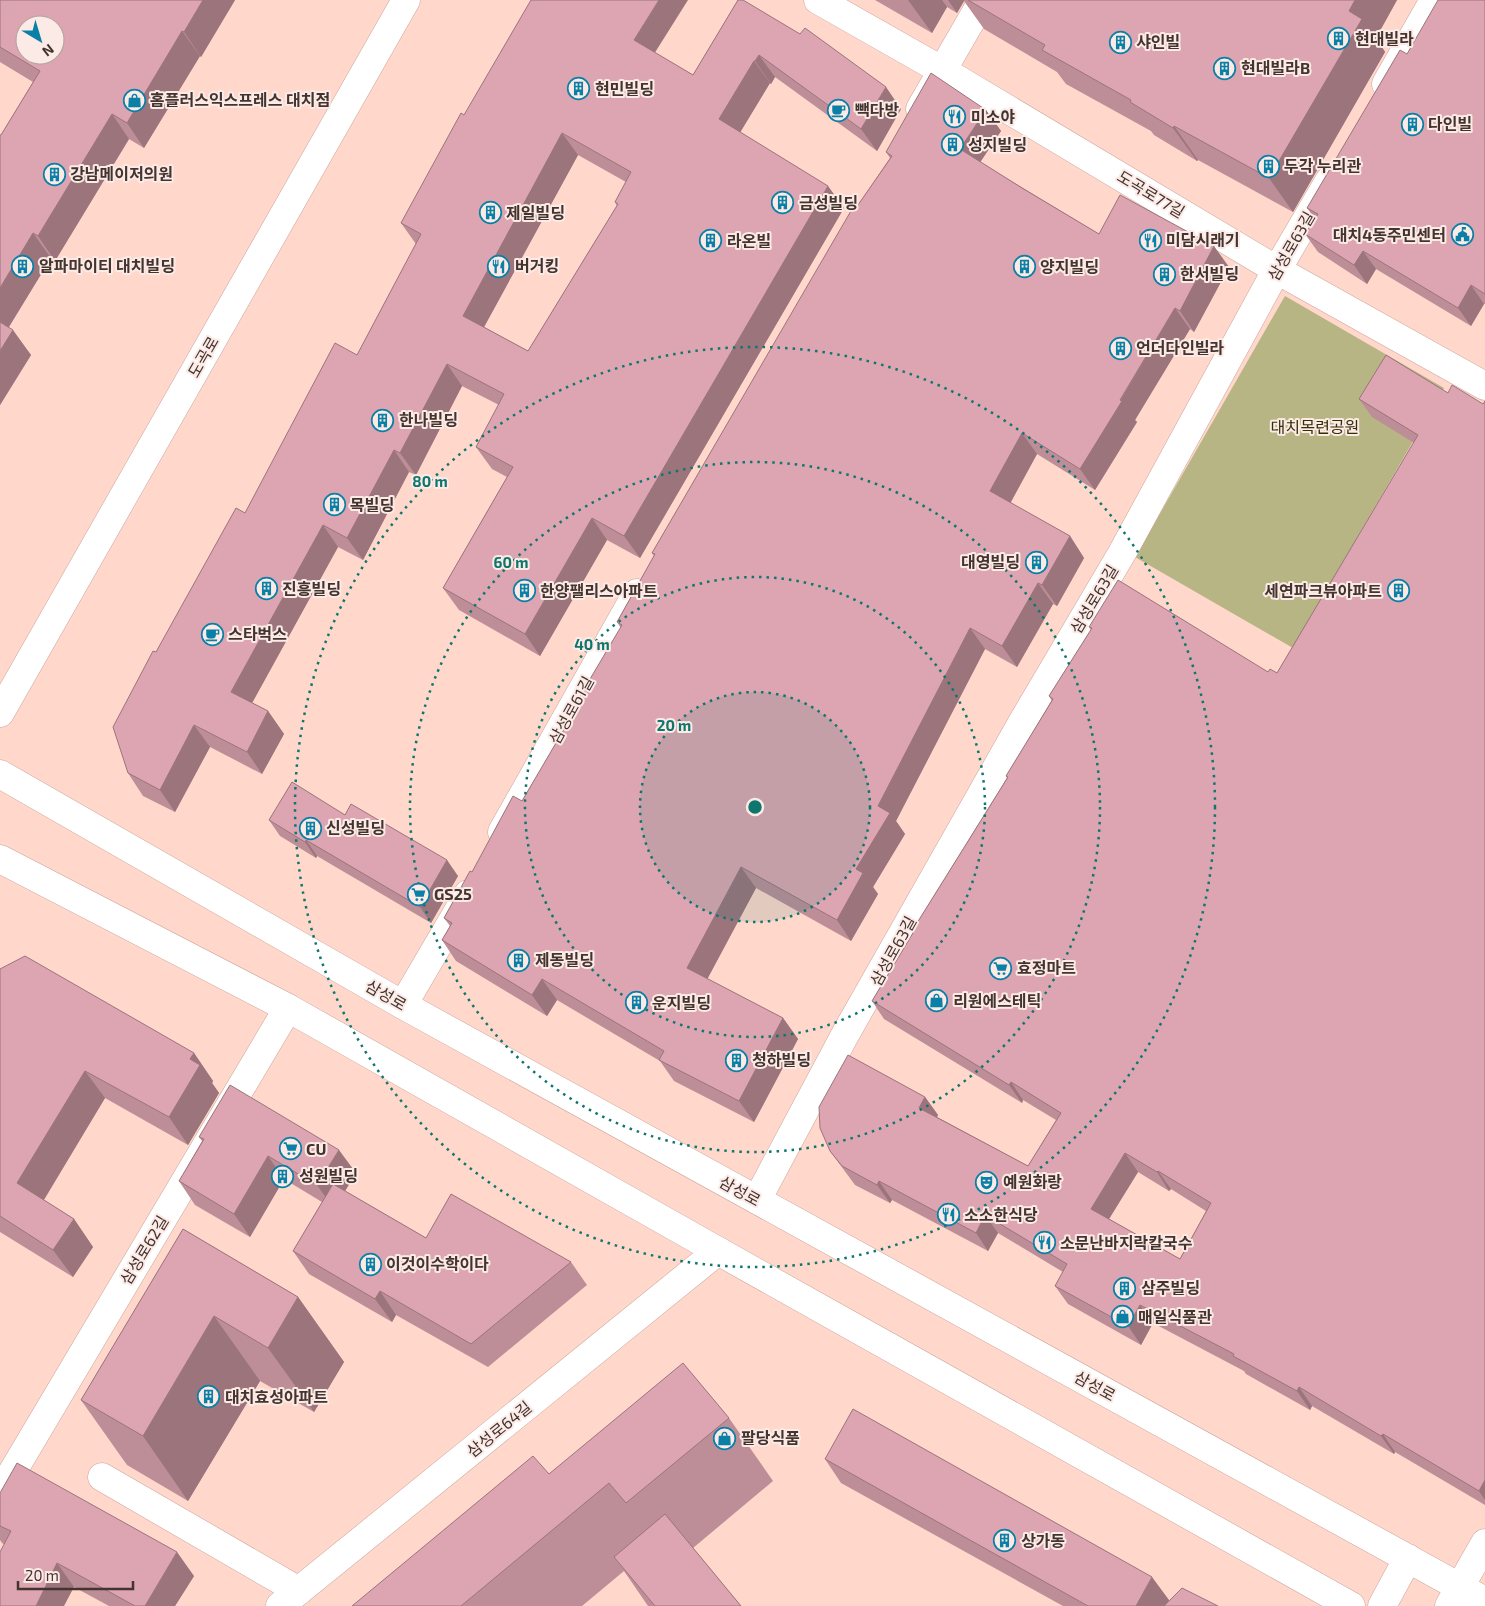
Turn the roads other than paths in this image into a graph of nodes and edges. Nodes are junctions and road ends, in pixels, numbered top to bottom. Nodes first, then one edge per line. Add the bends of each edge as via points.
1 (406, 0) edge
2 (818, 0) edge
3 (983, 0) edge
4 (1434, 0) edge
5 (942, 70) junction
6 (1374, 103) edge
7 (909, 127) edge
8 (1340, 163) edge
9 (1277, 270) junction
10 (1485, 386) edge
11 (651, 570) edge
12 (0, 713) edge
13 (0, 774) edge
14 (0, 859) edge
15 (403, 1005) junction
16 (288, 1008) junction
17 (757, 1200) junction
18 (718, 1251) junction
19 (102, 1477) edge
20 (0, 1494) edge
21 (1485, 1543) edge
22 (1408, 1558) junction
23 (1454, 1597) edge
24 (290, 1599) edge
25 (1485, 1601) edge
26 (1352, 1606) edge
27 (1382, 1606) edge

1 - 12 street, 도곡로
2 - 5 street, 도곡로77길
3 - 5 street
4 - 6 street
5 - 7 street
5 - 9 street, 도곡로77길
8 - 9 street, 삼성로63길
9 - 10 street, 도곡로77길
9 - 17 street, 삼성로63길 via 1122,553 846,1033
11 - 15 street, 삼성로61길
13 - 15 street, 삼성로
14 - 16 street
15 - 17 street, 삼성로
16 - 18 street
16 - 20 street, 삼성로62길
17 - 22 street, 삼성로
18 - 24 street, 삼성로64길
18 - 26 street
19 - 24 street
21 - 23 street
22 - 23 street, 삼성로
22 - 27 street
23 - 25 street, 삼성로

